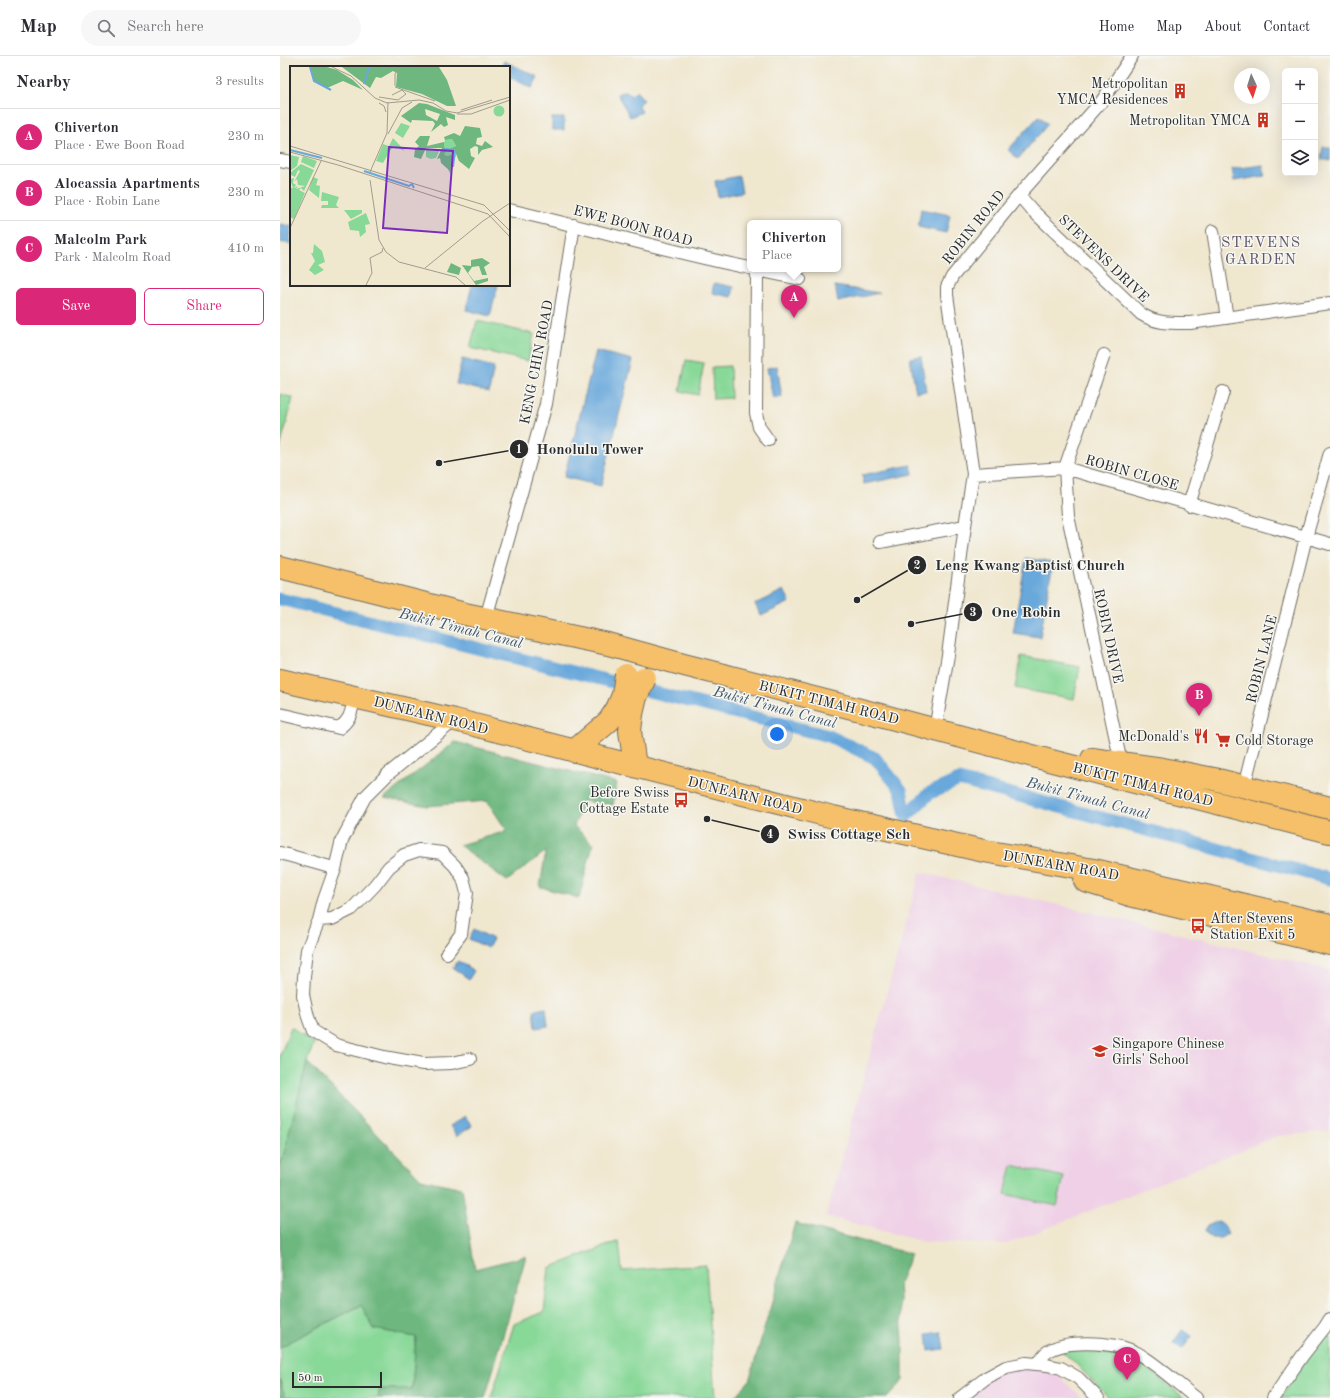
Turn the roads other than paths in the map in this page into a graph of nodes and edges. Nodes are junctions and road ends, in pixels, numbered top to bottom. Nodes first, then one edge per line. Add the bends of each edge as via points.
1 (1132, 56) edge
2 (280, 160) edge
3 (290, 162) edge
4 (1019, 195) junction
5 (510, 210) edge
6 (574, 225) junction
7 (1213, 231) dead end
8 (747, 268) edge
9 (754, 272) edge
10 (768, 272) edge
11 (800, 279) dead end
12 (1330, 303) edge
13 (1227, 318) junction
14 (1104, 355) dead end
15 (1223, 392) dead end
16 (768, 440) dead end
17 (1330, 453) edge
18 (1065, 468) junction
19 (973, 474) junction
20 (1189, 505) junction
21 (965, 526) junction
22 (1306, 538) junction
23 (880, 542) dead end
24 (1330, 544) edge
25 (280, 567) edge
26 (486, 618) junction
27 (608, 644) junction
28 (684, 665) junction
29 (636, 677) junction
30 (280, 680) edge
31 (355, 696) junction
32 (625, 712) junction
33 (280, 714) edge
34 (455, 720) junction
35 (935, 730) junction
36 (574, 751) junction
37 (1044, 759) junction
38 (1121, 763) junction
39 (635, 766) junction
40 (1244, 787) junction
41 (1330, 808) edge
42 (1330, 832) edge
43 (984, 851) junction
44 (280, 853) edge
45 (330, 867) dead end
46 (319, 920) junction
47 (1330, 925) edge
48 (1330, 944) edge
49 (447, 952) dead end
50 (470, 1059) dead end
51 (1330, 1318) edge
52 (1038, 1364) junction
53 (960, 1398) edge
54 (1098, 1398) edge
55 (1196, 1398) edge
56 (1273, 1398) edge

1 - 4 street, ROBIN ROAD via 1102,101
2 - 3 street
4 - 13 street, STEVENS DRIVE via 1141,314 1153,321 1170,323
4 - 19 street, ROBIN ROAD via 952,277 948,287 947,295
5 - 6 street, EWE BOON ROAD
6 - 8 street, EWE BOON ROAD via 697,258
6 - 26 street, KENG CHIN ROAD via 546,404
7 - 13 street
9 - 16 street via 756,413 759,427
10 - 11 street, EWE BOON ROAD
12 - 13 street, STEVENS DRIVE
14 - 18 street, ROBIN CLOSE
15 - 20 street, ROBIN CLOSE
17 - 22 street
18 - 19 street, ROBIN CLOSE
18 - 20 street, ROBIN CLOSE
18 - 38 street, ROBIN DRIVE via 1068,516
19 - 21 street, ROBIN ROAD
20 - 22 street, ROBIN CLOSE
21 - 23 street
21 - 35 street, ROBIN ROAD
22 - 24 street, ROBIN CLOSE
22 - 40 street, ROBIN LANE
25 - 26 highway, BUKIT TIMAH ROAD
26 - 27 highway, BUKIT TIMAH ROAD
27 - 28 highway, BUKIT TIMAH ROAD
27 - 29 highway via 619,656 624,667
28 - 29 highway
28 - 35 highway, BUKIT TIMAH ROAD
29 - 32 highway, bridge via 636,696
30 - 31 highway, DUNEARN ROAD
31 - 33 street via 350,716 339,728
31 - 34 highway, DUNEARN ROAD
32 - 36 highway via 609,721
32 - 39 highway
34 - 36 highway, DUNEARN ROAD
34 - 46 street via 388,774 365,797 342,840
35 - 37 highway, BUKIT TIMAH ROAD
36 - 39 highway, DUNEARN ROAD
37 - 38 highway via 1066,755
37 - 42 highway, BUKIT TIMAH ROAD
38 - 40 highway
39 - 43 highway, DUNEARN ROAD via 833,817
40 - 41 highway
43 - 47 highway, DUNEARN ROAD via 1094,870
43 - 48 highway via 1130,895
44 - 45 street
46 - 49 street via 332,919 352,909 389,867 404,855 419,850 442,854 463,878 467,893 461,934
46 - 50 street via 307,950 304,977 304,995 313,1031 336,1045 405,1061 440,1064
51 - 56 street
52 - 53 street via 1026,1363 1006,1367 986,1378
52 - 54 street via 1061,1368 1078,1378
52 - 55 street via 1046,1353 1058,1346 1085,1343 1116,1346 1141,1355

